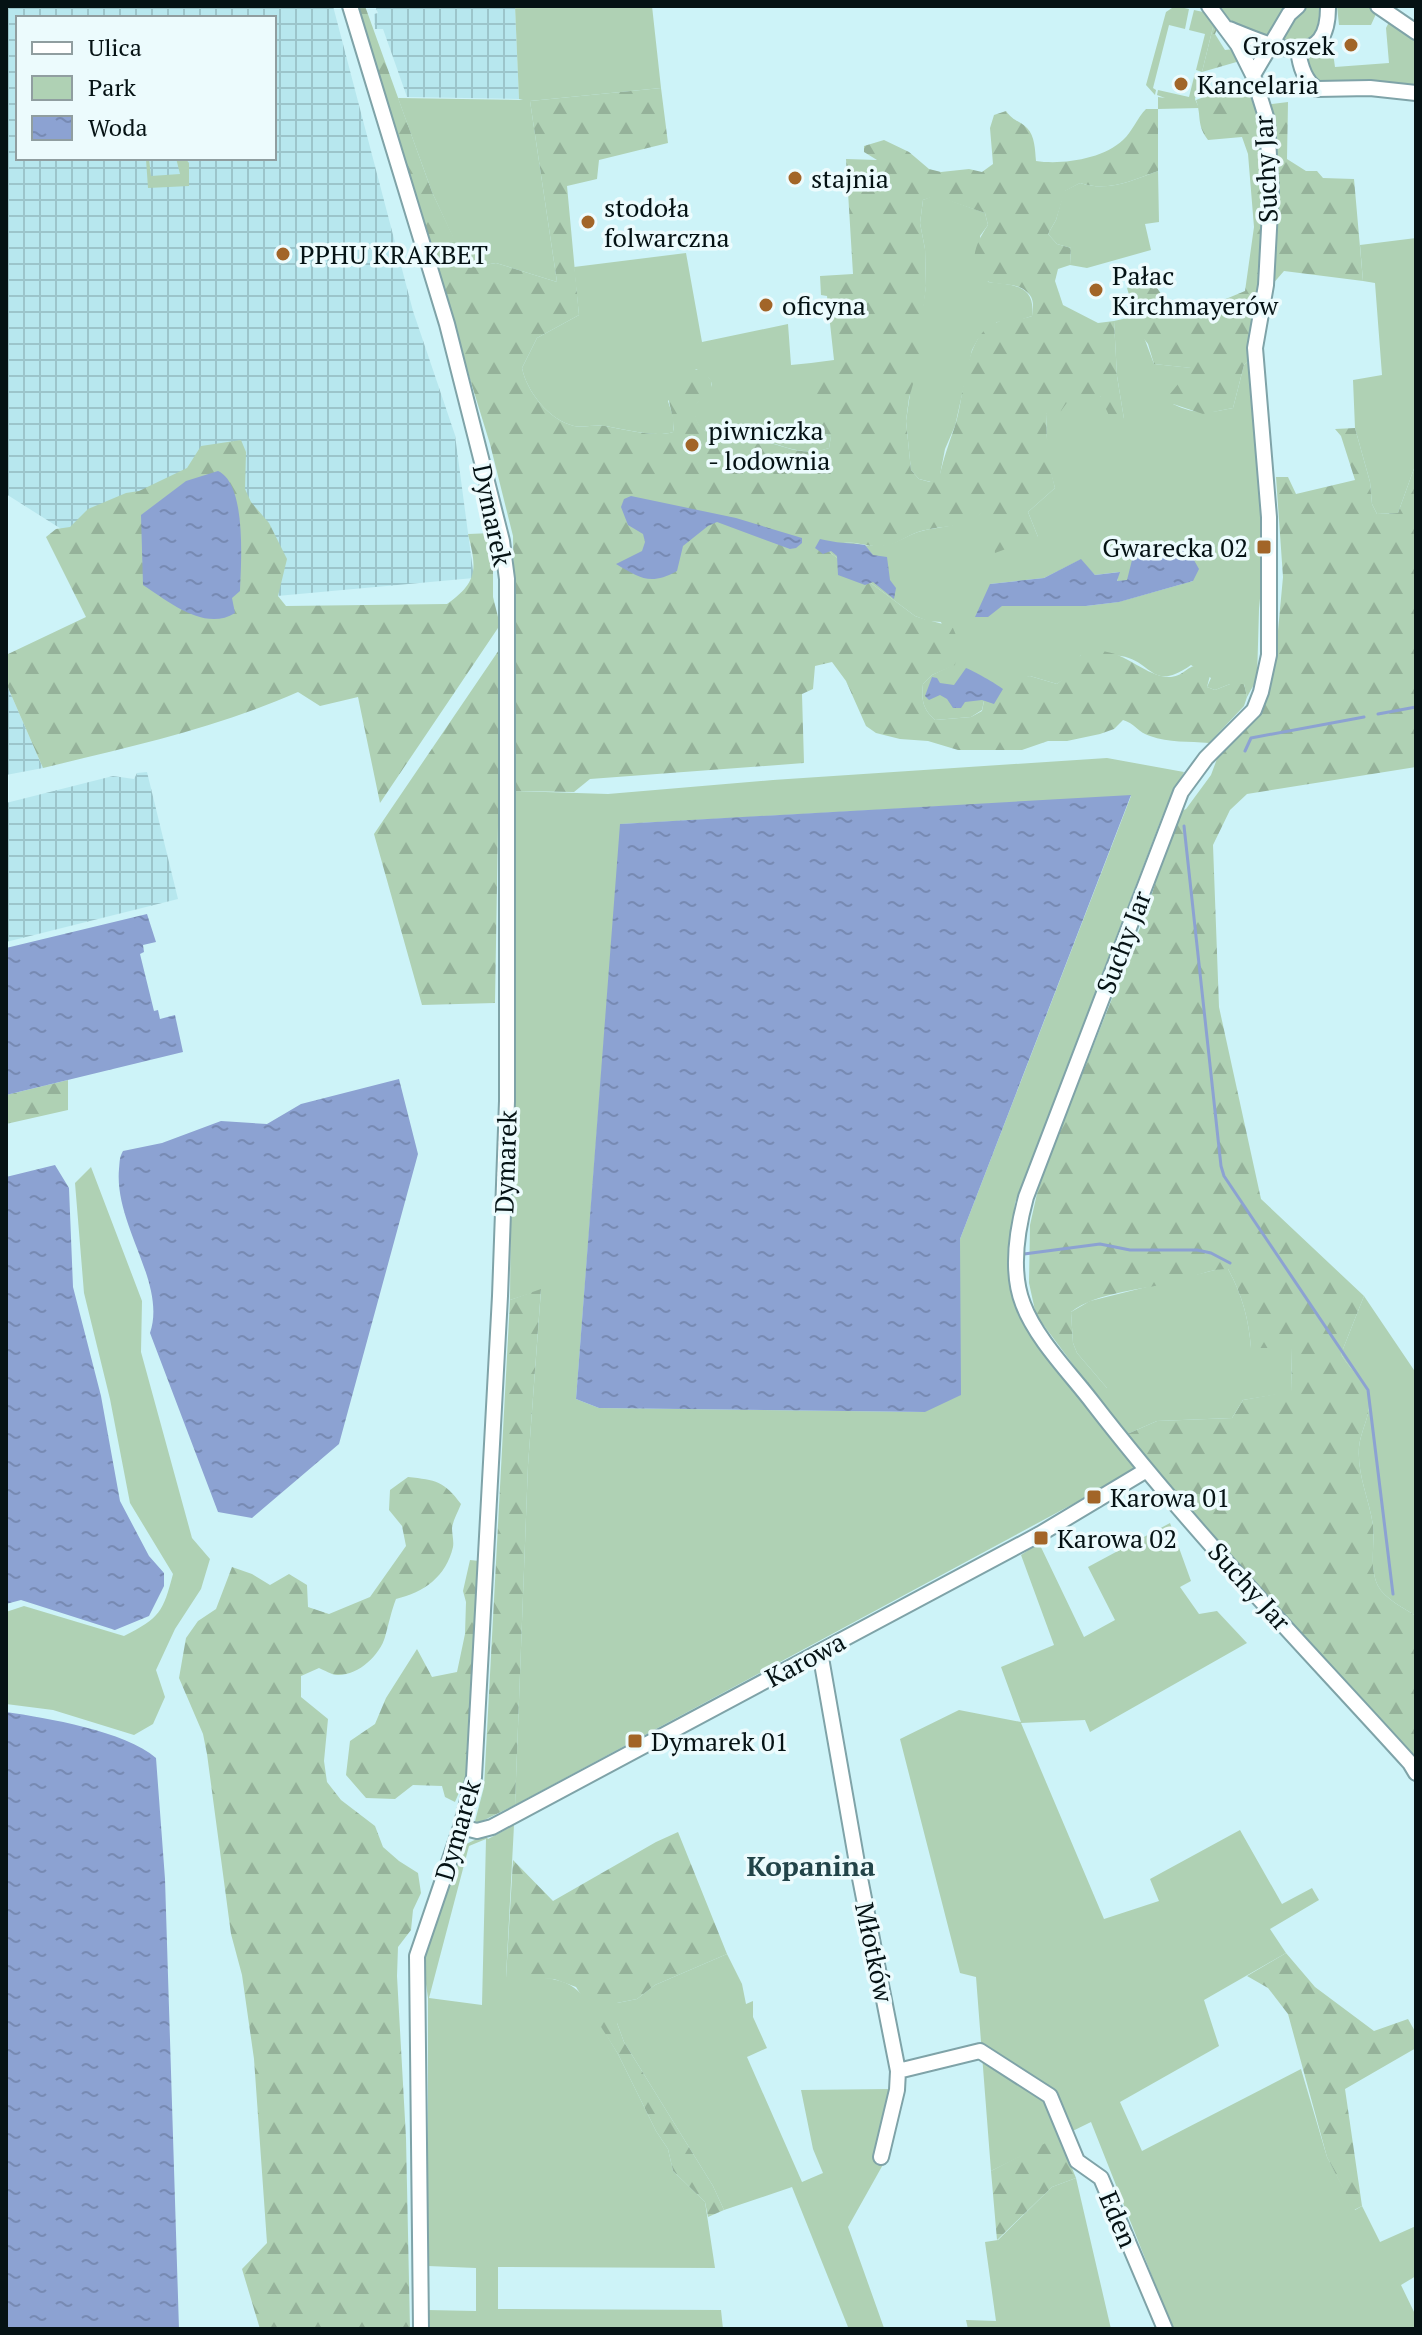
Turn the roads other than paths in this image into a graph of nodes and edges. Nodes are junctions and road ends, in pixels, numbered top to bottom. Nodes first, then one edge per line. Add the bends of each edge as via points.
1 (350, 6) edge
2 (1209, 6) edge
3 (1298, 6) edge
4 (1328, 6) edge
5 (1378, 6) edge
6 (1229, 29) junction
7 (1416, 32) edge
8 (1270, 45) junction
9 (1298, 50) junction
10 (1253, 75) junction
11 (1416, 93) edge
12 (1145, 1471) junction
13 (820, 1652) junction
14 (1416, 1773) edge
15 (461, 1827) junction
16 (898, 2071) junction
17 (881, 2157) dead end
18 (421, 2329) edge
19 (1165, 2329) edge

1 - 15 street, Dymarek via 447,324 507,579 502,1247 474,1777
2 - 6 street, Suchy Jar
3 - 8 street
4 - 9 street via 1322,38
5 - 7 street
6 - 8 street
6 - 10 street, Suchy Jar
8 - 9 street
8 - 10 street
9 - 11 street via 1302,70 1317,89
10 - 12 street, Suchy Jar via 1267,120 1271,192 1266,285 1255,348 1271,582 1265,675 1254,710 1181,792 1026,1197 1017,1240 1019,1292 1030,1318
12 - 13 street, Karowa via 1053,1527
12 - 14 street, Suchy Jar
13 - 15 street, Karowa via 489,1828
13 - 16 street, Młotków
15 - 18 street, Dymarek via 417,1956
16 - 17 street, Młotków
16 - 19 street, Eden via 980,2051 1050,2096 1077,2161 1101,2178

